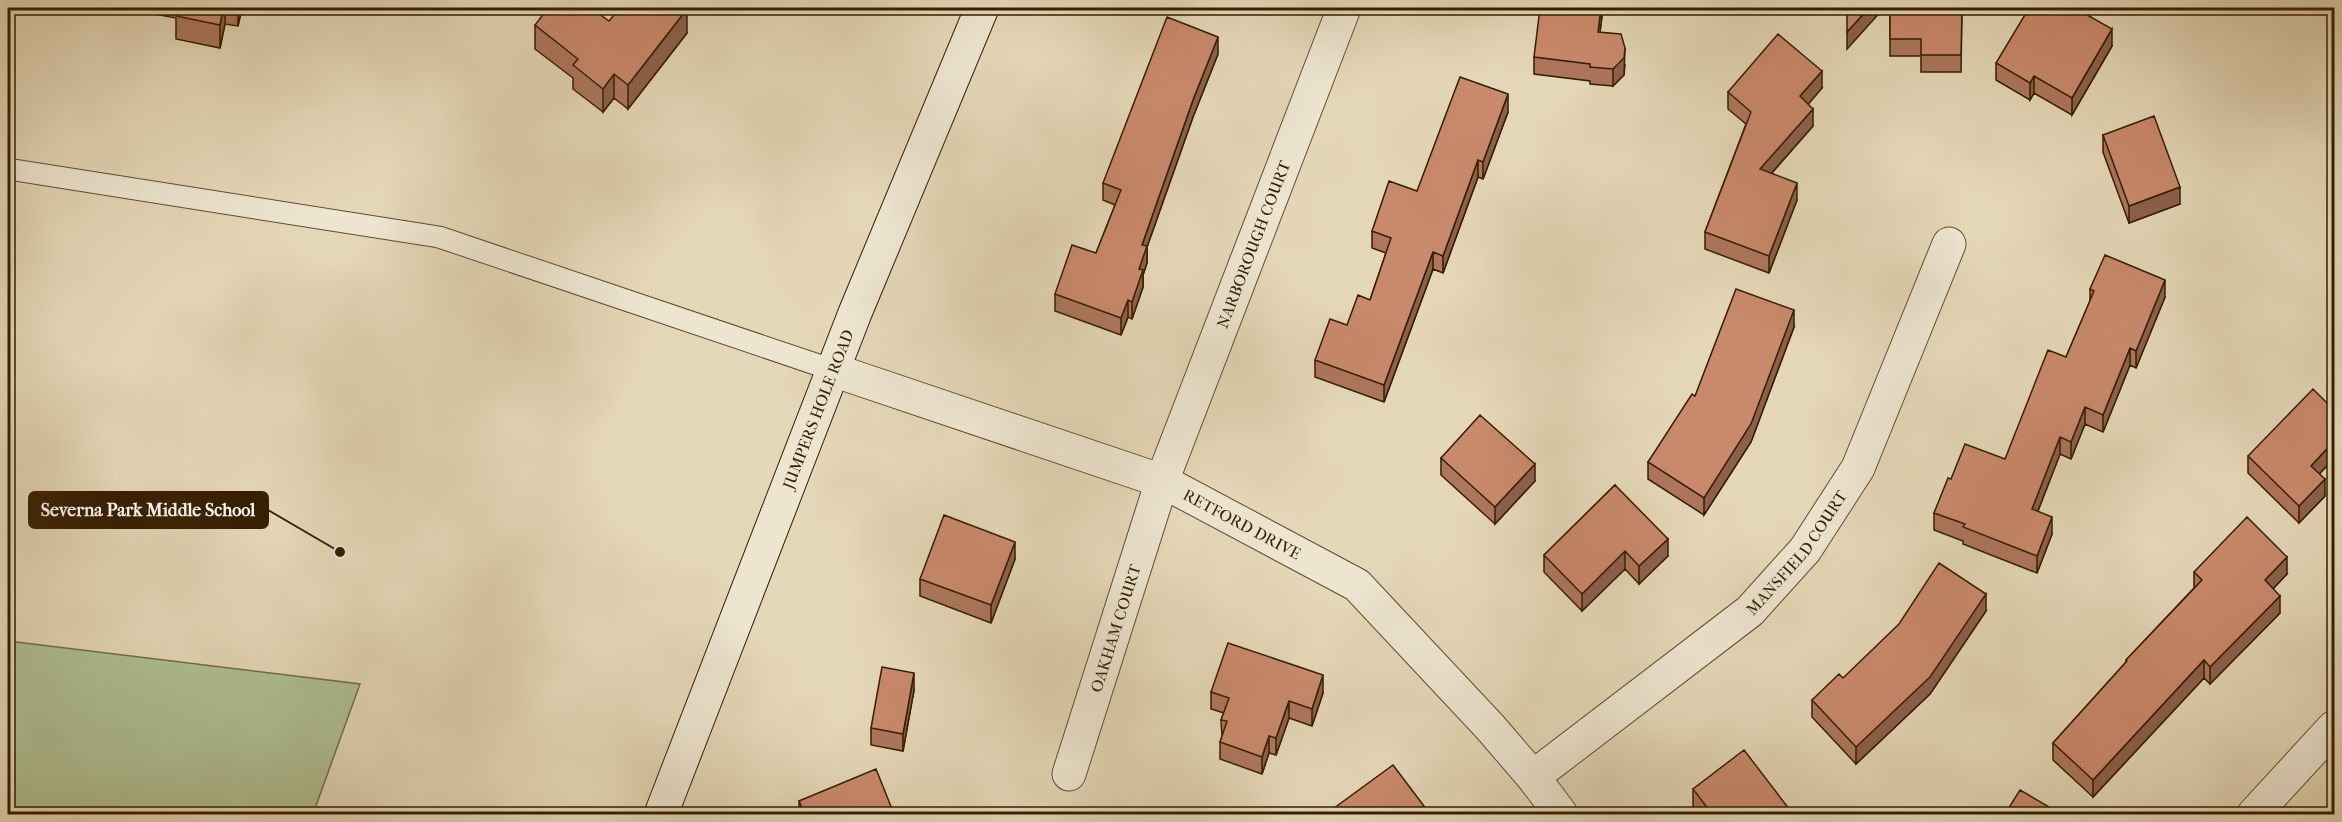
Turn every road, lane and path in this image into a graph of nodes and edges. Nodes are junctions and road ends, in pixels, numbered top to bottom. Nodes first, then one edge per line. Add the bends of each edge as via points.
1 (982, 8) edge
2 (1344, 8) edge
3 (8, 169) edge
4 (1949, 244) dead end
5 (833, 370) junction
6 (1162, 481) junction
7 (2334, 727) edge
8 (1069, 774) dead end
9 (1533, 777) junction
10 (661, 814) edge
11 (1561, 814) edge
12 (2254, 814) edge

1 - 5 street, JUMPERS HOLE ROAD
2 - 6 street, NARBOROUGH COURT
3 - 5 lane via 439,237
4 - 9 street, MANSFIELD COURT via 1858,468 1805,550 1750,611
5 - 6 street, RETFORD DRIVE
5 - 10 street, JUMPERS HOLE ROAD
6 - 8 street, OAKHAM COURT
6 - 9 street, RETFORD DRIVE via 1357,585
7 - 12 street
9 - 11 street, RETFORD DRIVE

